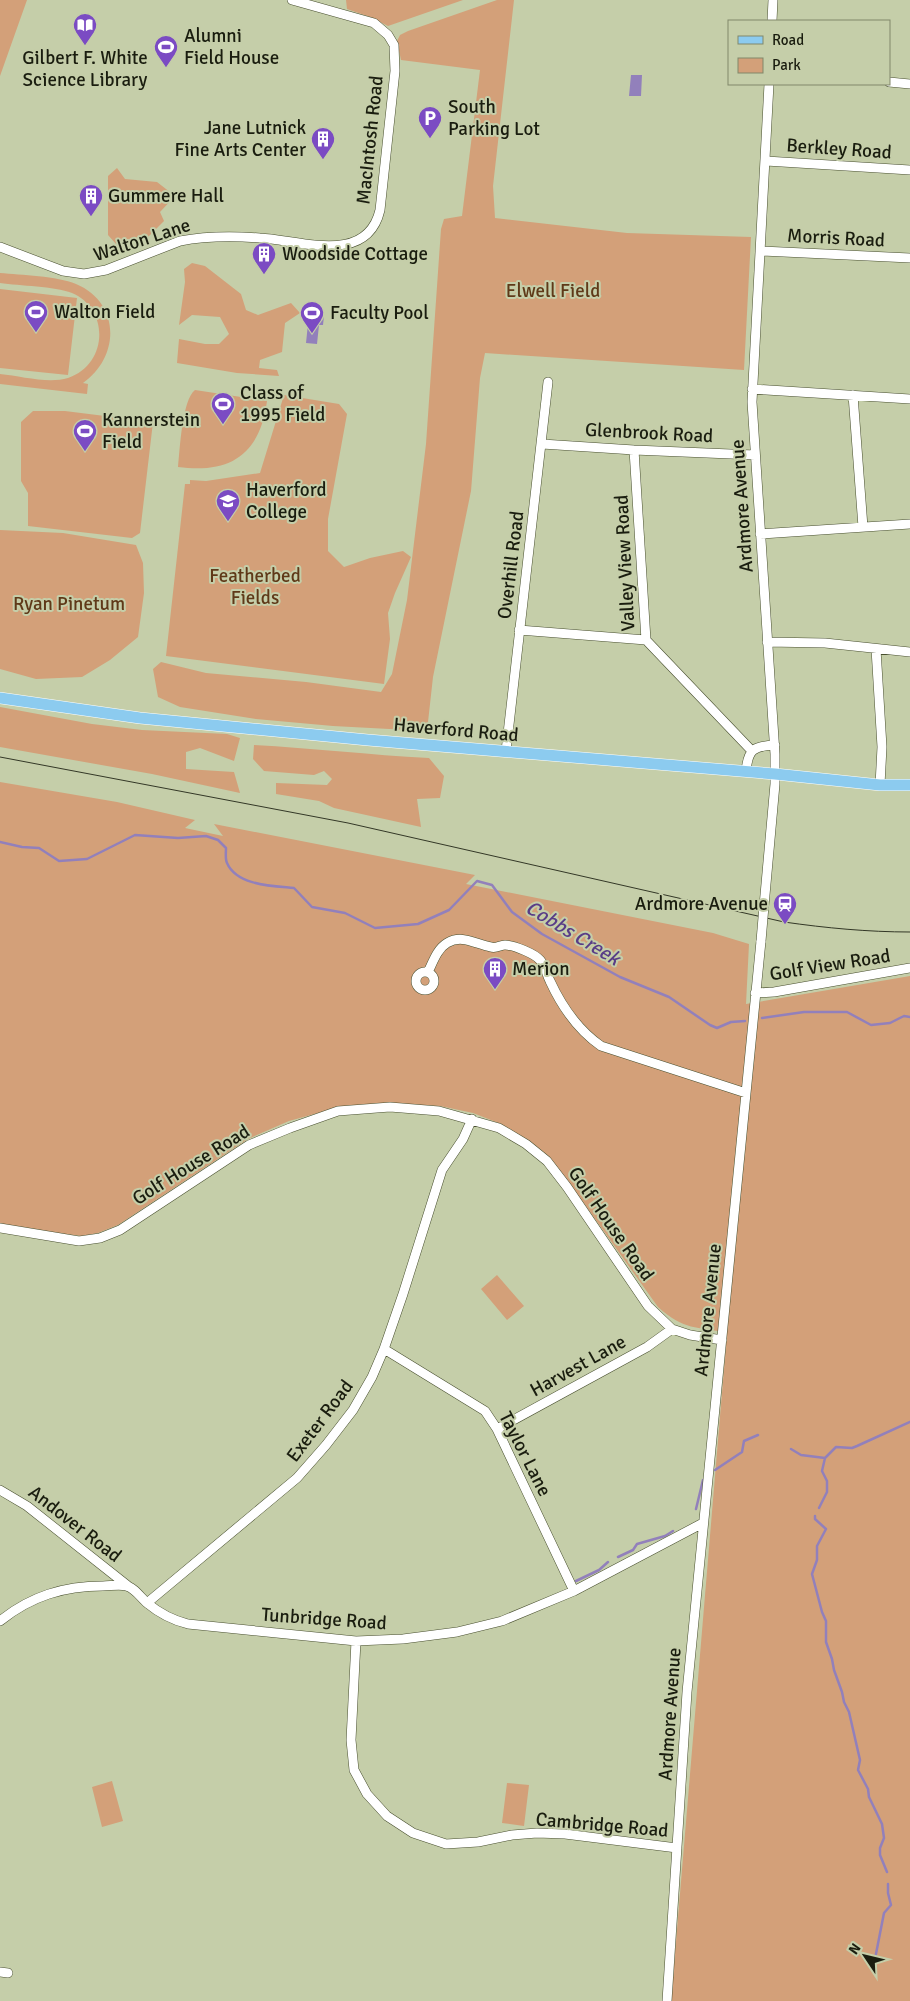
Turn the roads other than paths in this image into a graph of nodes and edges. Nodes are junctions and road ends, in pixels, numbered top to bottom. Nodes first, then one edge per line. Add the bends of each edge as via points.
1 (292, 0) edge
2 (773, 0) edge
3 (772, 20) edge
4 (890, 82) edge
5 (910, 84) edge
6 (769, 85) edge
7 (766, 161) junction
8 (910, 170) edge
9 (357, 242) joint
10 (0, 247) edge
11 (760, 251) junction
12 (910, 258) edge
13 (548, 382) dead end
14 (752, 389) junction
15 (853, 395) junction
16 (910, 399) edge
17 (542, 444) junction
18 (634, 450) junction
19 (755, 455) junction
20 (910, 524) edge
21 (863, 527) junction
22 (760, 534) junction
23 (519, 630) junction
24 (646, 640) junction
25 (767, 642) junction
26 (876, 649) junction
27 (910, 652) edge
28 (0, 698) edge
29 (775, 745) junction
30 (506, 751) junction
31 (752, 751) junction
32 (746, 772) junction
33 (775, 774) junction
34 (880, 785) junction
35 (910, 785) edge
36 (910, 968) edge
37 (428, 972) dead end
38 (755, 993) junction
39 (746, 1093) junction
40 (472, 1119) junction
41 (0, 1228) edge
42 (672, 1329) junction
43 (722, 1340) junction
44 (384, 1349) junction
45 (497, 1429) junction
46 (0, 1490) edge
47 (703, 1523) junction
48 (128, 1586) junction
49 (574, 1591) junction
50 (148, 1603) junction
51 (0, 1621) edge
52 (356, 1641) junction
53 (677, 1848) junction
54 (667, 2001) edge

1 - 9 street, MacIntosh Road via 374,24 388,35 394,45 380,210 371,231
2 - 3 street
4 - 5 street
6 - 7 street, Ardmore Avenue
7 - 8 street, Berkley Road
7 - 11 street, Ardmore Avenue
9 - 10 street, Walton Lane via 337,246 261,238 198,238 180,241 106,270 84,274 63,270
11 - 12 street, Morris Road
11 - 14 street, Ardmore Avenue
13 - 17 street, Overhill Road
14 - 15 street
14 - 19 street, Ardmore Avenue
15 - 16 street
15 - 21 street
17 - 18 street, Glenbrook Road
17 - 23 street, Overhill Road
18 - 19 street, Glenbrook Road
18 - 24 street, Valley View Road
19 - 22 street, Ardmore Avenue
20 - 21 street
21 - 22 street
22 - 25 street, Ardmore Avenue
23 - 24 street
23 - 30 street, Overhill Road
24 - 31 street, Valley View Road
25 - 26 street via 824,643
25 - 29 street, Ardmore Avenue
26 - 27 street
26 - 34 street via 882,747
28 - 30 main road, Haverford Road via 140,718
29 - 31 street
29 - 33 street, Ardmore Avenue
30 - 32 main road, Haverford Road
31 - 32 street
32 - 33 main road, Haverford Road
33 - 34 main road, Haverford Road
33 - 38 street, Ardmore Avenue, bridge
34 - 35 main road, Haverford Road
36 - 38 street, Golf View Road
37 - 39 street via 439,950 459,939 492,948 506,945 528,952 539,958 546,968 575,1024 601,1046
38 - 39 street, Ardmore Avenue
39 - 43 street, Ardmore Avenue
40 - 41 street, Golf House Road via 439,1111 390,1107 338,1111 249,1145 120,1230 100,1238 79,1241
40 - 42 street, Golf House Road via 499,1128 547,1161 648,1306
40 - 44 street, Exeter Road via 442,1170
42 - 43 street, Golf House Road
42 - 45 street, Harvest Lane via 648,1347
43 - 47 street, Ardmore Avenue
44 - 45 street, Taylor Lane via 485,1411
44 - 50 street, Exeter Road via 353,1410 297,1478
45 - 49 street, Taylor Lane
46 - 48 street, Andover Road via 27,1506
47 - 49 street, Tunbridge Road
47 - 53 street, Ardmore Avenue
48 - 50 street, Tunbridge Road
48 - 51 street via 89,1586 47,1593
49 - 52 street, Tunbridge Road via 502,1621 457,1632
50 - 52 street, Tunbridge Road via 175,1621 188,1624
52 - 53 street, Cambridge Road via 351,1740 354,1770 367,1794 387,1816 413,1833 446,1844 537,1833
53 - 54 street, Ardmore Avenue

